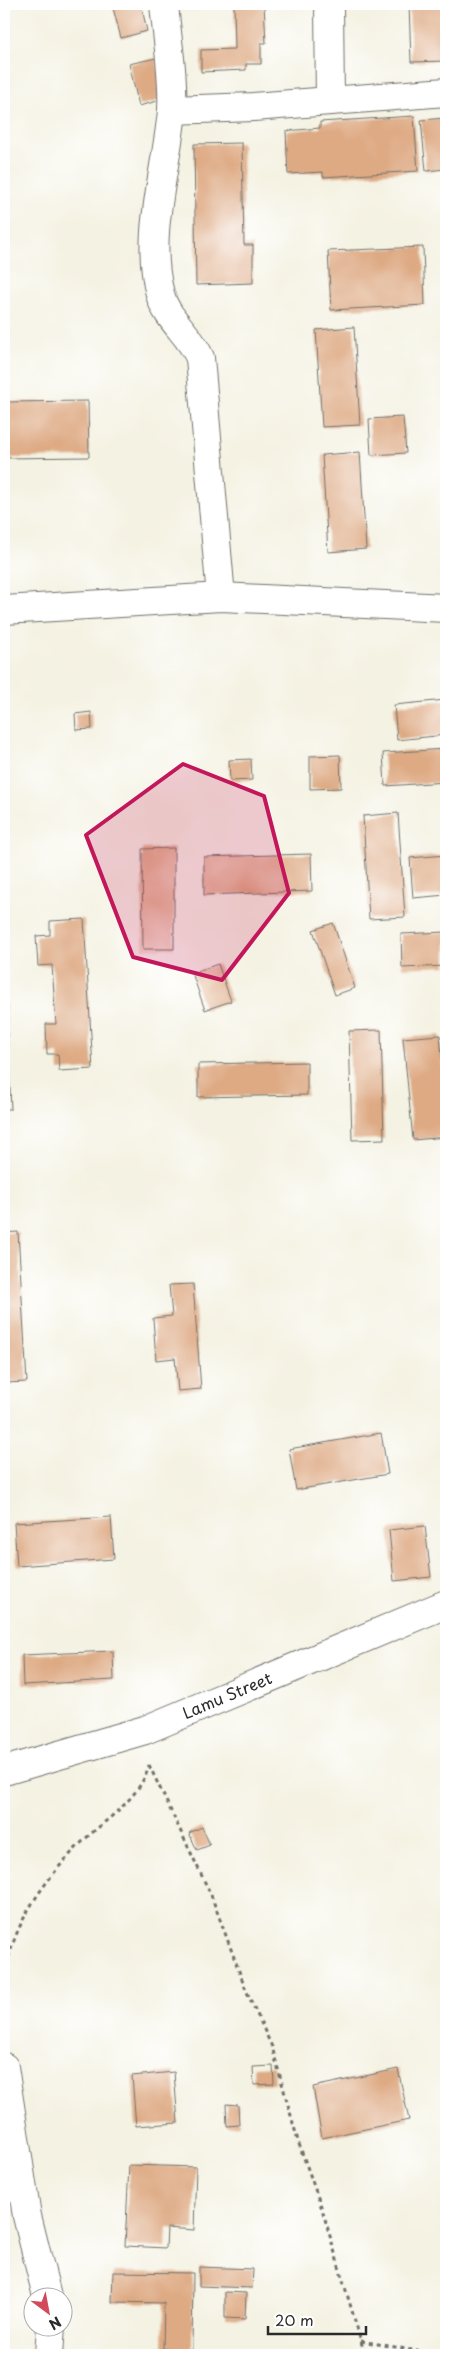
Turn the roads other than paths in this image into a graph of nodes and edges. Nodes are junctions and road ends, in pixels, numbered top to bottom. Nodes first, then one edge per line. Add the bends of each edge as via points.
1 (164, 4) edge
2 (329, 4) edge
3 (446, 92) edge
4 (330, 101) junction
5 (172, 110) junction
6 (221, 597) junction
7 (446, 608) edge
8 (4, 610) edge
9 (446, 1604) edge
10 (4, 1771) edge
11 (4, 2068) edge
12 (44, 2286) edge
13 (51, 2336) edge
14 (49, 2355) edge

1 - 5 street
2 - 4 street
3 - 4 street
4 - 5 street
5 - 6 street via 157,213 155,272 160,296 169,314 195,346 200,358
6 - 7 street
6 - 8 street
9 - 10 street, Lamu Street via 144,1730
11 - 12 street via 27,2216
13 - 14 street

